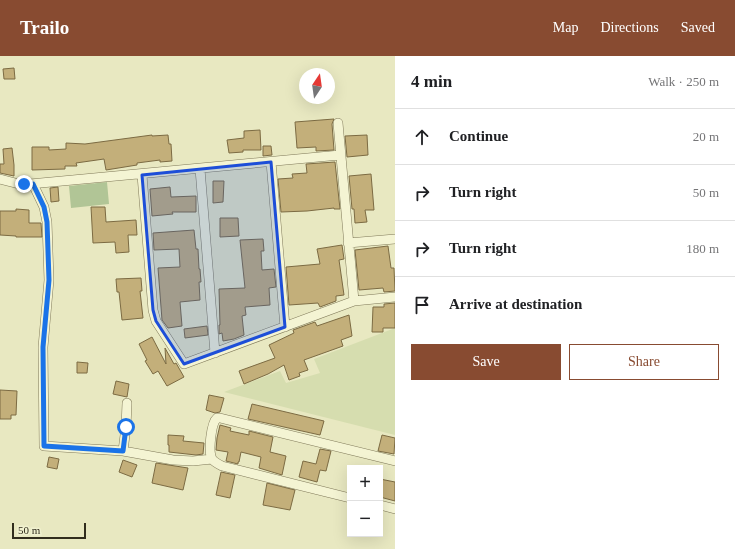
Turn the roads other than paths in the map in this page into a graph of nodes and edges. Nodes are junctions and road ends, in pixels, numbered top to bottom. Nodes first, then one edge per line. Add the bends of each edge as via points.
1 (338, 123) dead end
2 (340, 155) junction
3 (271, 162) junction
4 (200, 169) junction
5 (142, 175) junction
6 (0, 179) edge
7 (33, 184) junction
8 (395, 239) edge
9 (348, 243) junction
10 (395, 297) edge
11 (354, 301) junction
12 (285, 327) junction
13 (216, 353) junction
14 (127, 403) dead end
15 (123, 451) junction
16 (212, 458) junction
17 (395, 461) edge
18 (347, 497) edge
19 (383, 506) edge
20 (395, 509) edge

1 - 2 street
2 - 3 street
2 - 9 street
3 - 4 street
3 - 12 street
4 - 5 street
4 - 13 street
5 - 7 street
5 - 13 street via 151,302 156,321 184,364
6 - 7 street via 19,184
7 - 15 street via 44,207 47,228 49,280 43,347 44,446
8 - 9 street
9 - 11 street
10 - 11 street
11 - 12 street
12 - 13 street
14 - 15 street
15 - 16 street via 172,460 193,461
16 - 17 street via 210,444 213,425 218,418
16 - 18 street via 222,466
19 - 20 street

